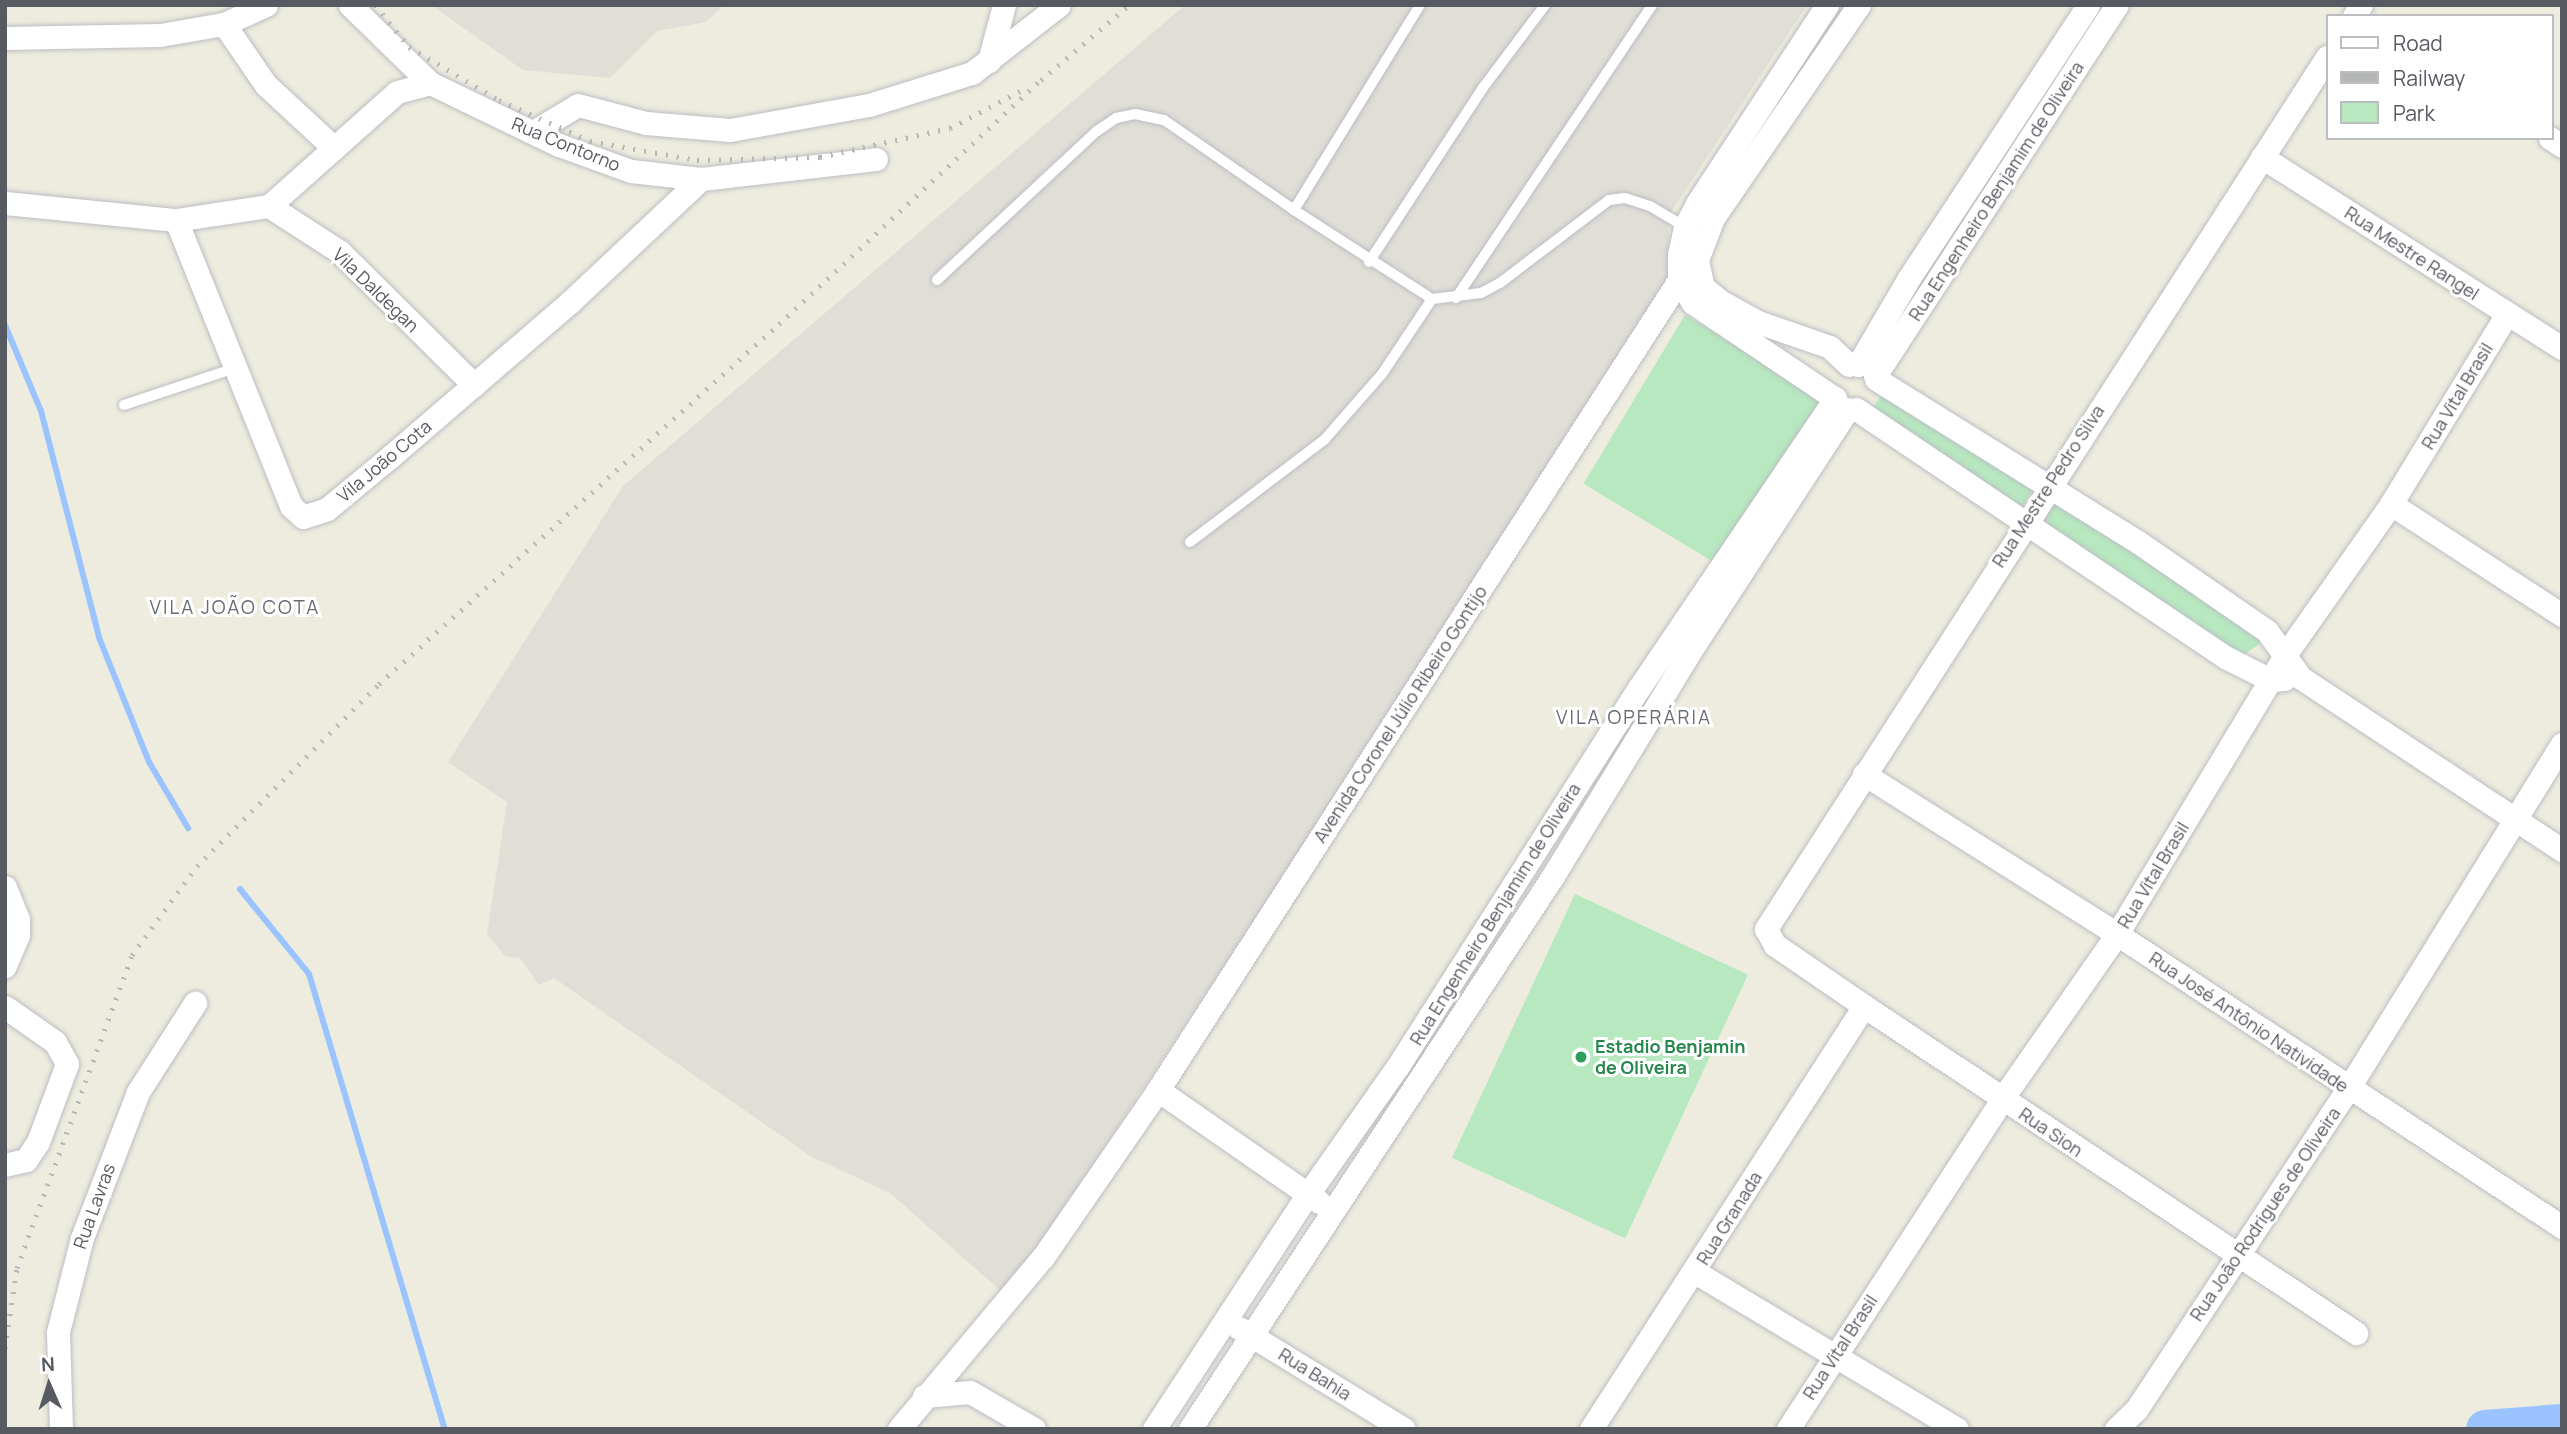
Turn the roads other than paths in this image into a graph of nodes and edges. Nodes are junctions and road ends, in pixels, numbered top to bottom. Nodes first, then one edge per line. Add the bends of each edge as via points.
1 (266, 5) edge
2 (350, 5) edge
3 (1004, 5) edge
4 (1059, 5) edge
5 (1420, 5) edge
6 (1545, 5) edge
7 (1652, 5) edge
8 (1827, 5) edge
9 (1859, 5) edge
10 (2088, 5) edge
11 (2117, 5) edge
12 (224, 24) junction
13 (1814, 25) junction
14 (5, 38) edge
15 (1837, 38) junction
16 (2326, 59) edge
17 (989, 61) junction
18 (430, 83) junction
19 (533, 132) junction
20 (334, 148) junction
21 (1995, 148) junction
22 (2262, 157) junction
23 (876, 159) dead end
24 (2016, 160) junction
25 (701, 179) junction
26 (5, 202) edge
27 (269, 206) junction
28 (1294, 210) junction
29 (176, 220) junction
30 (1694, 231) junction
31 (1697, 260) junction
32 (1369, 262) junction
33 (937, 280) dead end
34 (1679, 280) junction
35 (1456, 298) junction
36 (1432, 299) junction
37 (2507, 314) junction
38 (2562, 348) edge
39 (235, 368) junction
40 (1865, 371) junction
41 (474, 385) junction
42 (1843, 404) junction
43 (124, 405) dead end
44 (2050, 484) junction
45 (2391, 504) junction
46 (2024, 523) junction
47 (1190, 542) dead end
48 (2562, 615) edge
49 (1687, 636) junction
50 (2285, 654) junction
51 (2301, 678) junction
52 (2271, 680) junction
53 (2562, 744) edge
54 (1864, 774) junction
55 (2512, 820) junction
56 (2562, 850) edge
57 (5, 887) edge
58 (1771, 917) joint
59 (2117, 934) junction
60 (5, 966) edge
61 (195, 1003) dead end
62 (1864, 1006) junction
63 (5, 1007) edge
64 (2348, 1089) junction
65 (1158, 1090) junction
66 (2002, 1099) junction
67 (5, 1165) edge
68 (1308, 1194) junction
69 (1331, 1210) junction
70 (2562, 1227) edge
71 (2236, 1257) junction
72 (1695, 1272) junction
73 (1227, 1320) junction
74 (2356, 1333) dead end
75 (1250, 1334) junction
76 (1835, 1356) junction
77 (924, 1396) junction
78 (61, 1429) edge
79 (899, 1429) edge
80 (1034, 1429) edge
81 (1154, 1429) edge
82 (1190, 1429) edge
83 (1404, 1429) edge
84 (1591, 1429) edge
85 (1788, 1429) edge
86 (1957, 1429) edge
87 (2116, 1429) edge

1 - 12 street
2 - 18 street, Rua Contorno
3 - 17 street
4 - 17 street
5 - 28 lane
6 - 32 lane via 1482,89
7 - 35 lane
8 - 13 street, Avenida Coronel Júlio Ribeiro Gontijo
9 - 15 street, Avenida Coronel Júlio Ribeiro Gontijo
10 - 21 street, Rua Engenheiro Benjamim de Oliveira
11 - 24 street, Rua Engenheiro Benjamim de Oliveira
12 - 14 street via 160,35
12 - 20 street via 266,85
13 - 15 street
13 - 30 street, Avenida Coronel Júlio Ribeiro Gontijo
15 - 30 street, Avenida Coronel Júlio Ribeiro Gontijo
16 - 22 street, Rua Mestre Pedro Silva
17 - 19 street via 972,73 869,105 730,130 646,123 578,105
18 - 19 street, Rua Contorno
18 - 20 street via 397,92
19 - 25 street, Rua Contorno via 631,171
20 - 27 street
21 - 24 street
21 - 40 street, Rua Engenheiro Benjamim de Oliveira
22 - 37 street, Rua Mestre Rangel
22 - 44 street, Rua Mestre Pedro Silva
23 - 25 street, Rua Contorno
24 - 40 street, Rua Engenheiro Benjamim de Oliveira
25 - 41 street, Vila João Cota
26 - 29 street
27 - 29 street
27 - 41 street, Vila Daldegan via 340,252
28 - 32 lane
28 - 33 lane via 1164,120 1135,114 1116,118 1097,131
29 - 39 street, Vila João Cota
30 - 31 street, Avenida Coronel Júlio Ribeiro Gontijo
30 - 34 street, Avenida Coronel Júlio Ribeiro Gontijo
30 - 35 lane via 1650,206 1625,198 1609,200 1500,283
31 - 34 street
31 - 40 street, Avenida Coronel Júlio Ribeiro Gontijo via 1703,287 1758,322 1830,347
32 - 36 lane
34 - 42 street via 1687,298 1704,313
34 - 65 street, Avenida Coronel Júlio Ribeiro Gontijo
35 - 36 lane
36 - 47 lane via 1382,374 1325,439
37 - 38 street, Rua Mestre Rangel
37 - 45 street, Rua Vital Brasil
39 - 41 street, Vila João Cota via 291,506 303,517 327,509
39 - 43 lane
40 - 42 street via 1870,403
40 - 42 street via 1832,381
40 - 44 street
42 - 46 street
42 - 49 street, Rua Engenheiro Benjamim de Oliveira
44 - 46 street, Rua Mestre Pedro Silva
44 - 50 street via 2267,631
45 - 48 street
45 - 50 street, Rua Vital Brasil
46 - 52 street via 2227,658
46 - 54 street, Rua Mestre Pedro Silva
49 - 68 street, Rua Engenheiro Benjamim de Oliveira
49 - 69 street, Rua Engenheiro Benjamim de Oliveira via 1553,876
50 - 51 street
50 - 52 street, Rua Vital Brasil
51 - 52 street
51 - 55 street
52 - 59 street, Rua Vital Brasil
53 - 55 street, Rua João Rodrigues de Oliveira
54 - 58 street, Rua Mestre Pedro Silva
54 - 59 street, Rua José Antônio Natividade
55 - 56 street
55 - 64 street, Rua João Rodrigues de Oliveira
57 - 60 street via 18,919 18,935
58 - 62 street, Rua Sion via 1766,929 1775,945
59 - 64 street, Rua José Antônio Natividade
59 - 66 street, Rua Vital Brasil
61 - 78 street, Rua Lavras via 138,1092 75,1260 58,1332
62 - 66 street, Rua Sion
62 - 72 street, Rua Granada
63 - 67 street via 55,1042 68,1063 26,1160
64 - 70 street, Rua José Antônio Natividade
64 - 71 street, Rua João Rodrigues de Oliveira
65 - 68 street
65 - 77 street, Avenida Coronel Júlio Ribeiro Gontijo via 1043,1257
66 - 71 street, Rua Sion
66 - 76 street, Rua Vital Brasil
68 - 69 street
68 - 73 street, Rua Engenheiro Benjamim de Oliveira
69 - 75 street, Rua Engenheiro Benjamim de Oliveira
71 - 74 street, Rua Sion
71 - 87 street, Rua João Rodrigues de Oliveira via 2136,1410
72 - 76 street
72 - 84 street, Rua Granada
73 - 75 street, Rua Bahia
73 - 81 street, Rua Engenheiro Benjamim de Oliveira
75 - 82 street, Rua Engenheiro Benjamim de Oliveira
75 - 83 street, Rua Bahia
76 - 85 street, Rua Vital Brasil
76 - 86 street
77 - 79 street, Avenida Coronel Júlio Ribeiro Gontijo
77 - 80 street via 970,1392

